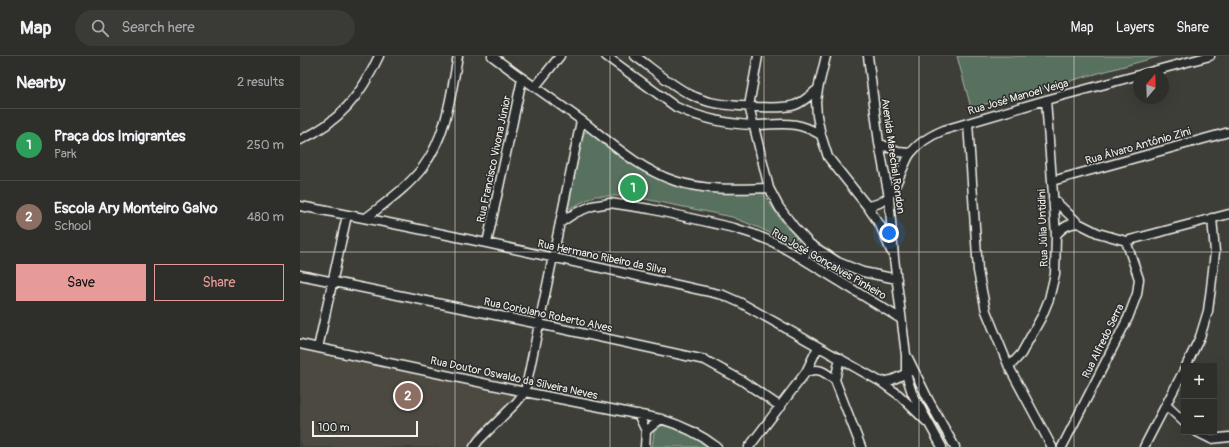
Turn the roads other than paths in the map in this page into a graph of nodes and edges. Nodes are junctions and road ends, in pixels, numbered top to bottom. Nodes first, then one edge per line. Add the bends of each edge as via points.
1 (379, 56) edge
2 (458, 56) edge
3 (492, 56) edge
4 (560, 56) edge
5 (606, 56) edge
6 (636, 56) edge
7 (758, 56) edge
8 (826, 56) edge
9 (868, 56) edge
10 (1210, 56) edge
11 (1165, 68) edge
12 (1133, 77) edge
13 (522, 79) junction
14 (536, 88) junction
15 (818, 89) junction
16 (1046, 100) junction
17 (749, 106) junction
18 (581, 121) junction
19 (968, 123) junction
20 (753, 125) junction
21 (1229, 132) edge
22 (821, 135) junction
23 (300, 140) edge
24 (879, 143) junction
25 (910, 153) junction
26 (1052, 181) junction
27 (769, 188) junction
28 (889, 197) junction
29 (1053, 199) junction
30 (300, 206) edge
31 (867, 206) junction
32 (1229, 214) edge
33 (347, 215) junction
34 (366, 218) junction
35 (1212, 218) junction
36 (560, 223) junction
37 (1078, 223) junction
38 (1056, 235) junction
39 (1126, 241) junction
40 (487, 243) junction
41 (810, 244) junction
42 (552, 257) junction
43 (894, 258) junction
44 (803, 259) junction
45 (300, 275) edge
46 (897, 279) junction
47 (332, 282) junction
48 (902, 319) junction
49 (539, 324) junction
50 (300, 344) edge
51 (818, 347) junction
52 (318, 348) junction
53 (840, 358) junction
54 (1187, 363) edge
55 (1009, 367) junction
56 (909, 371) junction
57 (806, 372) junction
58 (1181, 376) edge
59 (835, 380) junction
60 (881, 382) junction
61 (922, 388) junction
62 (525, 392) junction
63 (912, 393) junction
64 (899, 395) junction
65 (1166, 405) junction
66 (781, 407) junction
67 (638, 414) junction
68 (661, 419) junction
69 (1181, 419) edge
70 (930, 424) junction
71 (646, 431) junction
72 (1203, 435) edge
73 (1229, 437) edge
74 (474, 447) edge
75 (645, 447) edge
76 (717, 447) edge
77 (749, 447) edge
78 (861, 447) edge
79 (942, 447) edge
80 (954, 447) edge
81 (1052, 447) edge
82 (1062, 447) edge
83 (1144, 447) edge

1 - 23 street via 370,77 343,113
2 - 34 street via 442,132 429,158 407,184
3 - 13 street
4 - 14 street
5 - 20 street via 688,112 705,118
6 - 17 street via 693,96 710,102
7 - 17 street
8 - 15 street
9 - 24 street, Avenida Marechal Rondon
10 - 11 street
12 - 16 street, Rua José Manoel Veiga
13 - 14 street
13 - 40 street, Rua Francisco Vivona Júnior
14 - 18 street
15 - 17 street via 794,105
15 - 22 street via 816,101
16 - 19 street, Rua José Manoel Veiga
16 - 26 street, Rua Júlia Untidini
17 - 20 street
18 - 27 street via 651,171 676,181 717,189
18 - 36 street
19 - 25 street, Rua José Manoel Veiga via 934,134
19 - 55 street via 978,271 986,311
20 - 22 street via 792,124 804,126
20 - 27 street
21 - 26 street, Rua Álvaro Antônio Zini
22 - 31 street via 828,157
24 - 25 street via 898,152
24 - 28 street, Avenida Marechal Rondon
25 - 28 street, Rua José Manoel Veiga
26 - 29 street, Rua Júlia Untidini
27 - 41 street via 779,207
28 - 31 street via 881,203
28 - 43 street, Avenida Marechal Rondon
29 - 37 street
29 - 38 street, Rua Júlia Untidini
30 - 33 street, Rua Hermano Ribeiro da Silva
31 - 43 street via 880,225
32 - 35 street
33 - 34 street, Rua Hermano Ribeiro da Silva
33 - 47 street
34 - 40 street, Rua Hermano Ribeiro da Silva
35 - 39 street
35 - 54 street via 1214,252 1208,311 1200,337
36 - 42 street
36 - 44 street, Rua José Gonçalves Pinheiro via 592,206 625,204 734,228 773,242
37 - 38 street via 1063,227
37 - 39 street via 1098,233
38 - 55 street, Rua Júlia Untidini via 1055,274 1049,299 1025,348
39 - 82 street, Rua Alfredo Serra via 1139,279 1137,294 1128,318
40 - 42 street, Rua Hermano Ribeiro da Silva
41 - 44 street
41 - 46 street via 838,262 863,272
42 - 49 street
42 - 51 street, Rua Hermano Ribeiro da Silva via 723,295 742,303
43 - 46 street, Avenida Marechal Rondon
44 - 48 street, Rua José Gonçalves Pinheiro
45 - 47 street, Rua Coriolano Roberto Alves
46 - 48 street, Avenida Marechal Rondon
47 - 49 street, Rua Coriolano Roberto Alves
47 - 52 street
48 - 56 street, Avenida Marechal Rondon
49 - 62 street
49 - 66 street, Rua Coriolano Roberto Alves via 705,360
50 - 52 street, Rua Doutor Oswaldo da Silveira Neves
51 - 53 street, Rua Hermano Ribeiro da Silva
51 - 57 street
52 - 62 street, Rua Doutor Oswaldo da Silveira Neves
53 - 59 street
53 - 60 street, Rua Hermano Ribeiro da Silva
55 - 81 street
56 - 60 street via 892,380
56 - 61 street, Avenida Marechal Rondon
56 - 63 street, Avenida Marechal Rondon
57 - 59 street via 822,370
57 - 66 street
58 - 65 street
59 - 78 street
60 - 64 street, Rua Hermano Ribeiro da Silva
61 - 63 street
61 - 80 street, Avenida Marechal Rondon
62 - 67 street, Rua Doutor Oswaldo da Silveira Neves
62 - 74 street
63 - 64 street
63 - 70 street, Avenida Marechal Rondon
64 - 70 street, Rua Hermano Ribeiro da Silva
65 - 69 street
65 - 83 street
66 - 77 street
67 - 68 street, Rua Doutor Oswaldo da Silveira Neves
67 - 71 street
68 - 71 street
68 - 76 street, Rua Doutor Oswaldo da Silveira Neves via 678,424 706,438
70 - 79 street, Avenida Marechal Rondon
71 - 75 street
72 - 73 street via 1211,439

